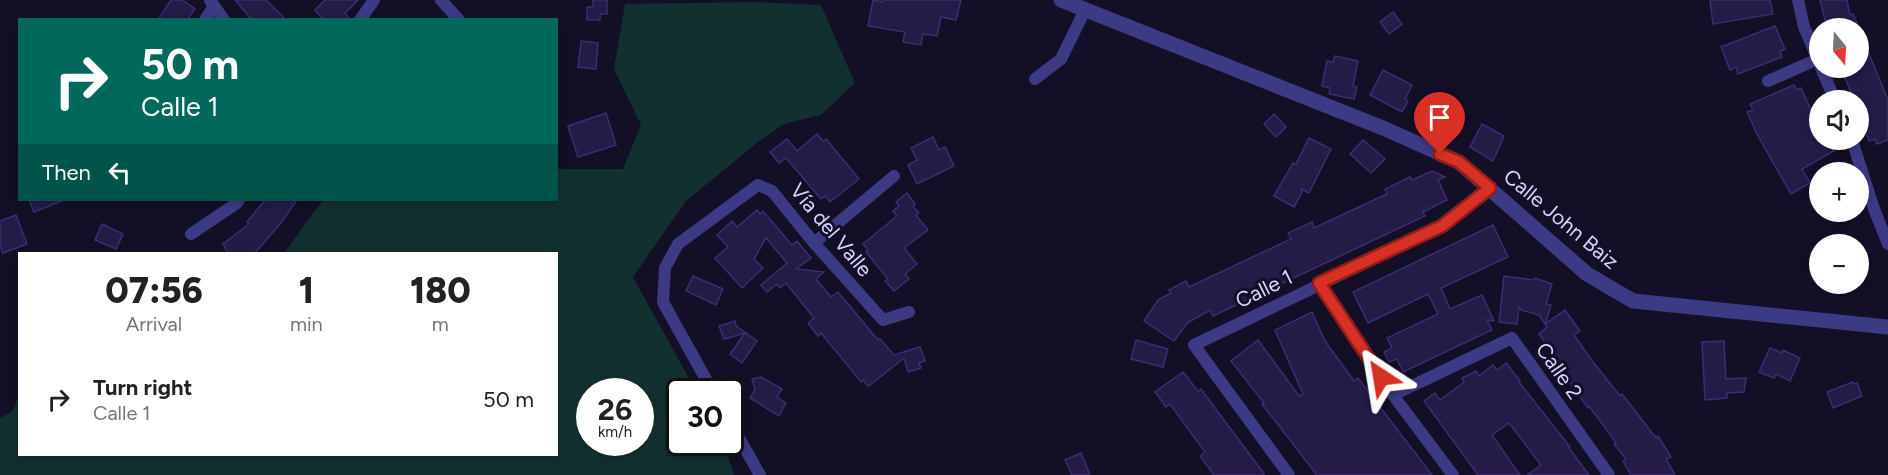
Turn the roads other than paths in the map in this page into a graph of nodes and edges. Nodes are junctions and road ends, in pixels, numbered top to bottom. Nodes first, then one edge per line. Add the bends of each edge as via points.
1 (374, 0) edge
2 (441, 0) edge
3 (1061, 0) edge
4 (1798, 0) edge
5 (212, 3) edge
6 (1085, 9) junction
7 (206, 18) edge
8 (223, 18) edge
9 (361, 18) edge
10 (457, 18) edge
11 (1809, 41) edge
12 (1809, 67) edge
13 (1035, 79) dead end
14 (1768, 81) dead end
15 (1855, 150) edge
16 (894, 176) dead end
17 (1490, 188) junction
18 (238, 201) edge
19 (191, 234) dead end
20 (814, 243) junction
21 (1888, 244) edge
22 (1319, 283) junction
23 (909, 312) dead end
24 (1888, 327) edge
25 (705, 378) edge
26 (1393, 395) junction
27 (744, 447) edge
28 (760, 475) edge
29 (1289, 475) edge
30 (1453, 475) edge
31 (1609, 475) edge

1 - 9 street
2 - 10 street
3 - 6 street, Calle John Baiz
4 - 11 street
5 - 7 street
5 - 8 street
6 - 13 street via 1061,59
6 - 17 street, Calle John Baiz via 1383,128 1459,162
12 - 14 street
15 - 21 street
16 - 20 street
17 - 22 street, Calle 1 via 1442,226
17 - 24 street, Calle John Baiz via 1587,274 1634,301
18 - 19 street
20 - 23 street, Vía del Valle via 883,320
20 - 25 street, Vía del Valle via 772,192 758,185 678,244 665,268 663,302
22 - 26 street
22 - 29 street, Calle 1 via 1194,345
26 - 30 street
26 - 31 street, Calle 2 via 1512,338
27 - 28 street

